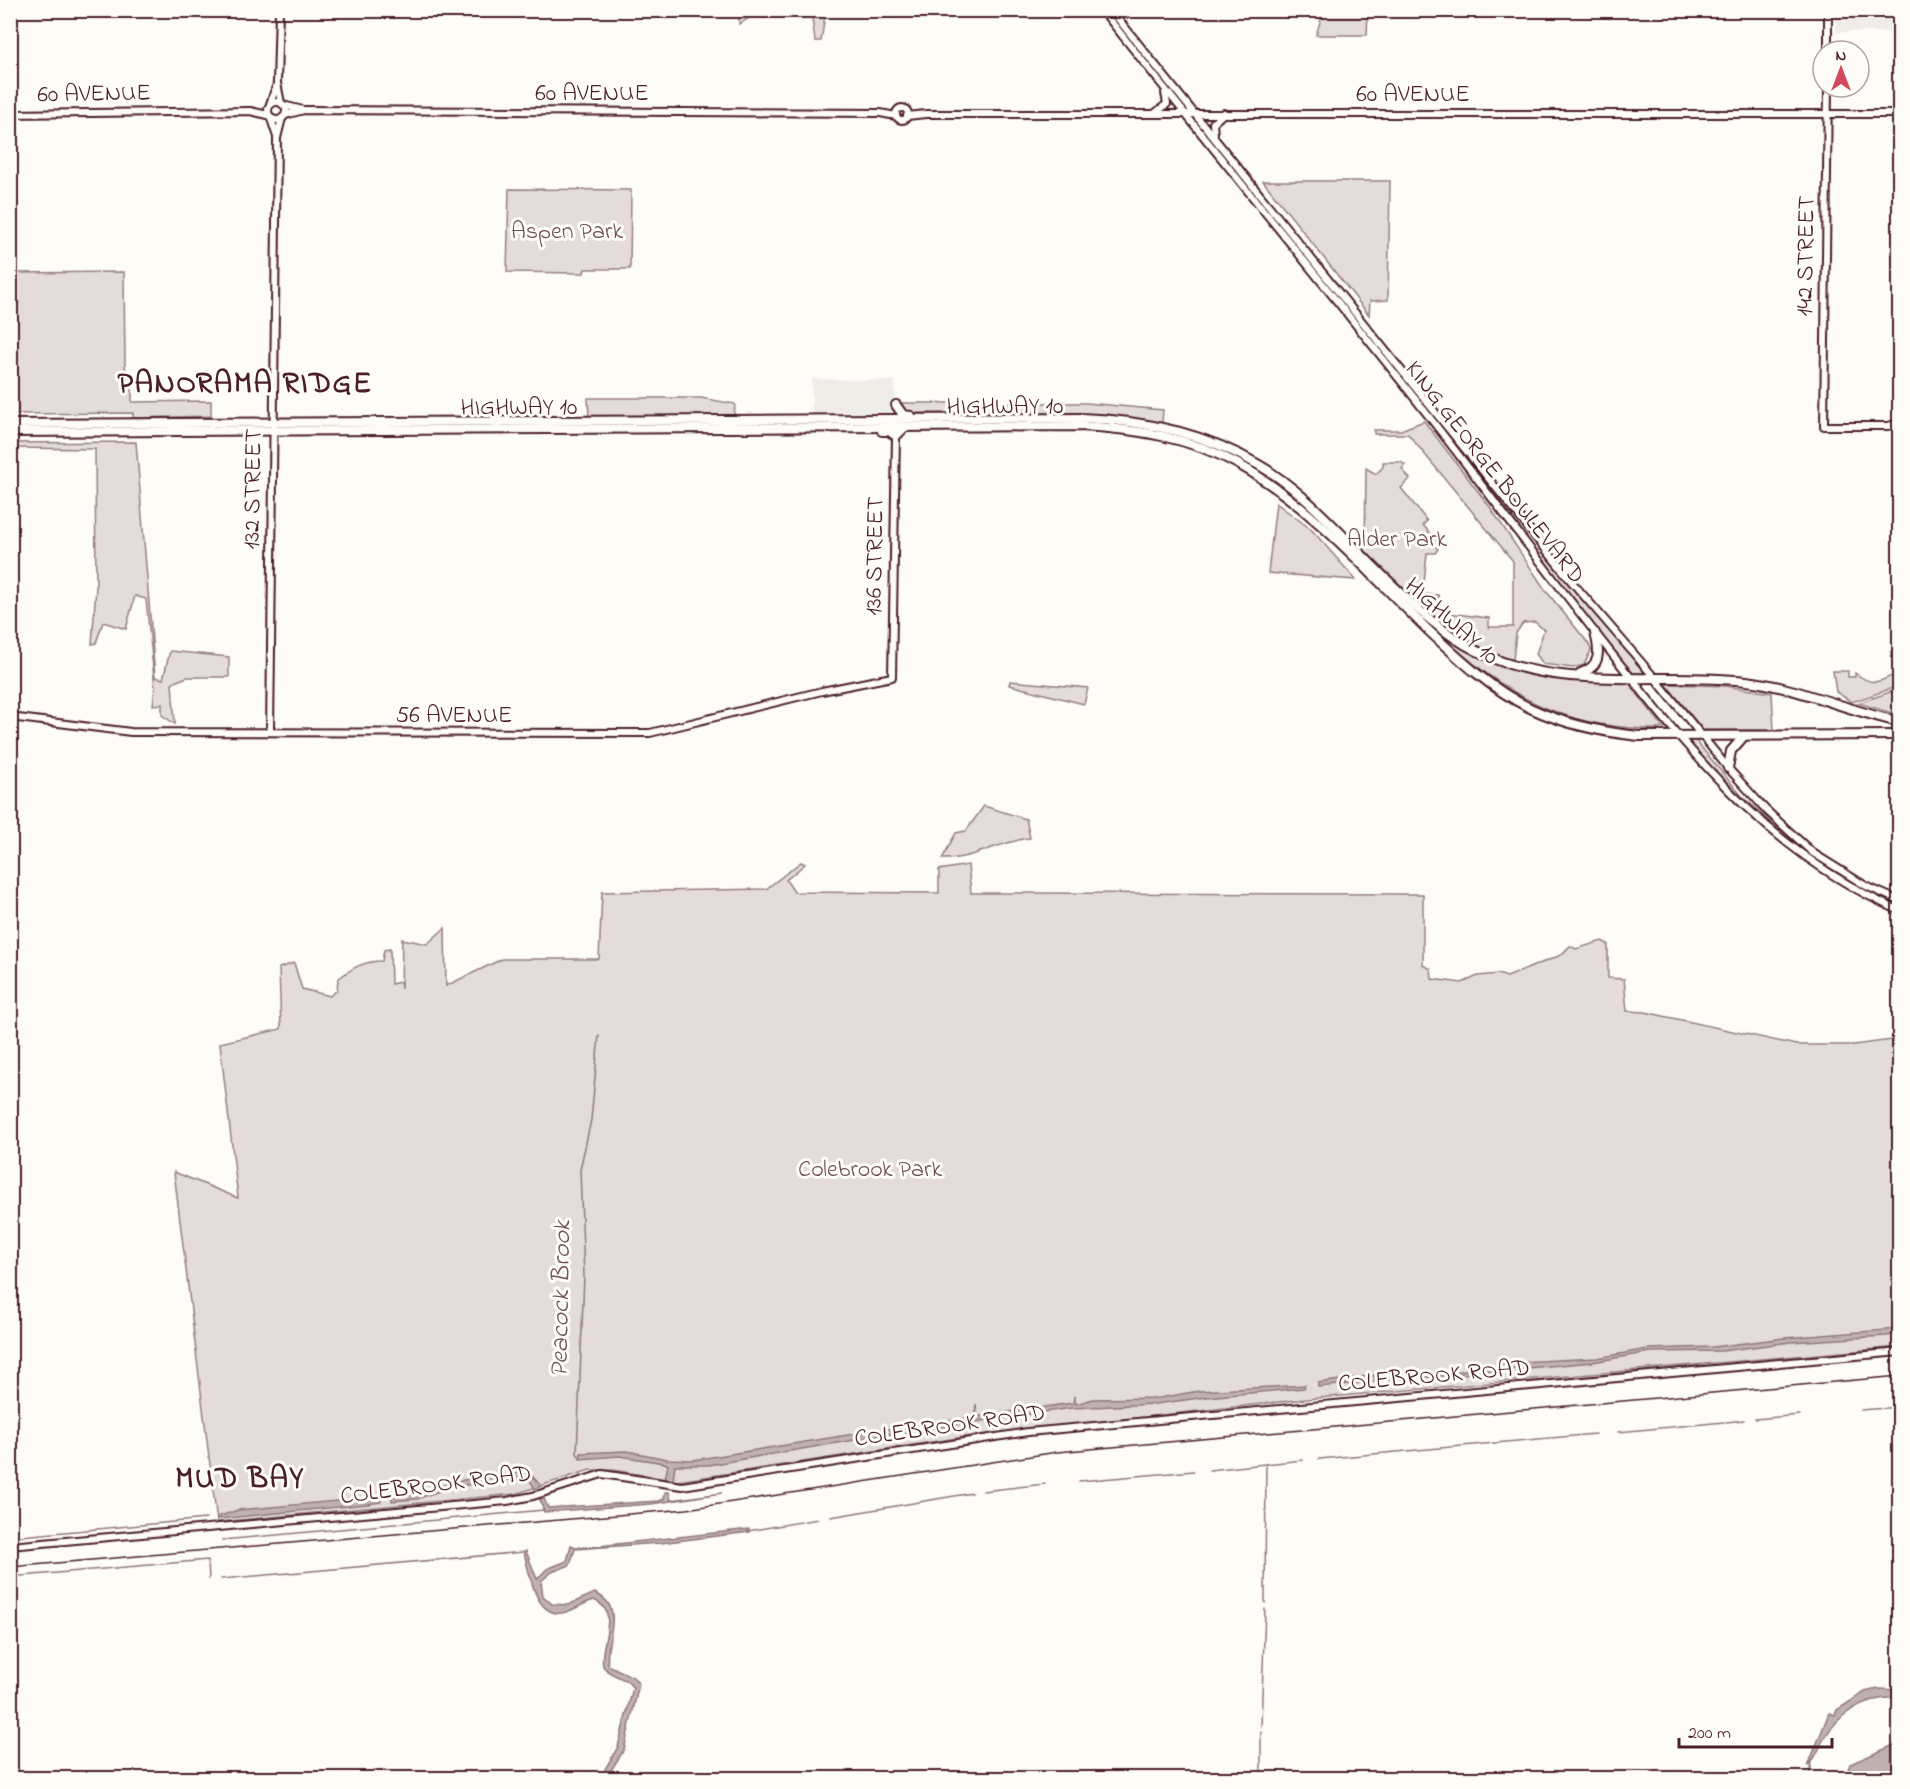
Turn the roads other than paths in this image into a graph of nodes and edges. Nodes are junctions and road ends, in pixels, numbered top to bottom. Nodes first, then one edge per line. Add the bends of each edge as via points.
1 (279, 10) edge
2 (1102, 10) edge
3 (1111, 10) edge
4 (1828, 10) edge
5 (1828, 39) edge
6 (277, 83) junction
7 (1163, 87) junction
8 (1828, 99) edge
9 (270, 104) junction
10 (282, 104) junction
11 (304, 110) junction
12 (250, 111) junction
13 (896, 113) junction
14 (907, 113) junction
15 (1194, 113) junction
16 (1224, 113) junction
17 (10, 114) edge
18 (1154, 114) junction
19 (1185, 114) junction
20 (1827, 114) junction
21 (1899, 114) edge
22 (269, 116) junction
23 (283, 116) junction
24 (277, 138) junction
25 (1215, 139) junction
26 (981, 419) junction
27 (885, 420) junction
28 (1899, 423) edge
29 (10, 424) edge
30 (273, 425) junction
31 (816, 427) junction
32 (906, 427) junction
33 (10, 432) edge
34 (896, 436) junction
35 (1595, 633) junction
36 (1572, 675) junction
37 (892, 677) joint
38 (1629, 677) junction
39 (1654, 677) junction
40 (10, 717) edge
41 (1899, 722) edge
42 (270, 732) junction
43 (1899, 735) edge
44 (1677, 736) junction
45 (1701, 736) junction
46 (1744, 736) junction
47 (1728, 768) junction
48 (1899, 901) edge
49 (1899, 911) edge
50 (1899, 1352) edge
51 (10, 1546) edge

1 - 6 street
2 - 7 street, KING GEORGE BOULEVARD
3 - 15 street, KING GEORGE BOULEVARD
4 - 5 street
6 - 9 street
6 - 10 street
7 - 18 street via 1167,104
7 - 19 street, KING GEORGE BOULEVARD
8 - 20 street, 142 STREET
9 - 10 street, 60 AVENUE
9 - 12 street, 60 AVENUE
9 - 22 street
10 - 11 street, 60 AVENUE
10 - 23 street
11 - 13 street, 60 AVENUE
11 - 23 street, 60 AVENUE
12 - 17 street, 60 AVENUE
12 - 22 street, 60 AVENUE
13 - 14 street via 901,108
13 - 14 street via 902,120
14 - 18 street, 60 AVENUE
15 - 16 street, 60 AVENUE
15 - 19 street, 60 AVENUE
15 - 25 street, KING GEORGE BOULEVARD
16 - 20 street, 60 AVENUE
16 - 25 street via 1213,123
18 - 19 street, 60 AVENUE
19 - 35 street, KING GEORGE BOULEVARD via 1426,413
20 - 21 street, 60 AVENUE
20 - 28 street, 142 STREET via 1824,426
22 - 23 street, 60 AVENUE via 277,120
22 - 24 street, 132 STREET
23 - 24 street, 132 STREET
24 - 30 street, 132 STREET
25 - 39 street, KING GEORGE BOULEVARD via 1572,582
26 - 27 highway, HIGHWAY 10
26 - 27 highway via 964,415 906,416 896,405 894,413
26 - 36 highway, HIGHWAY 10 via 1123,420 1166,428 1215,444 1260,465 1293,490 1430,620 1453,637 1515,666
27 - 30 highway, HIGHWAY 10
29 - 30 highway, HIGHWAY 10
30 - 31 highway, HIGHWAY 10
30 - 33 highway, HIGHWAY 10
30 - 42 street, 132 STREET
31 - 32 highway, HIGHWAY 10
31 - 34 highway via 825,431 889,431
32 - 34 highway
32 - 44 highway, HIGHWAY 10 via 1118,428 1164,436 1214,452 1259,477 1304,511 1464,663 1497,689 1528,707 1578,726 1628,735
34 - 37 street, 136 STREET
35 - 36 highway via 1597,661 1591,669
35 - 38 street, KING GEORGE BOULEVARD
36 - 38 highway, HIGHWAY 10
37 - 42 street, 56 AVENUE via 650,733
38 - 39 highway, HIGHWAY 10
38 - 44 street, KING GEORGE BOULEVARD
39 - 41 highway, HIGHWAY 10 via 1767,684
39 - 45 street, KING GEORGE BOULEVARD
40 - 42 street, 56 AVENUE via 131,732
43 - 46 highway, HIGHWAY 10
44 - 45 highway, HIGHWAY 10
44 - 49 street, KING GEORGE BOULEVARD via 1769,830 1845,885
45 - 46 highway, HIGHWAY 10
45 - 47 street, KING GEORGE BOULEVARD
46 - 47 highway via 1731,751
47 - 48 street, KING GEORGE BOULEVARD via 1813,853
50 - 51 street, COLEBROOK ROAD via 1028,1432 682,1486 602,1474 507,1501

